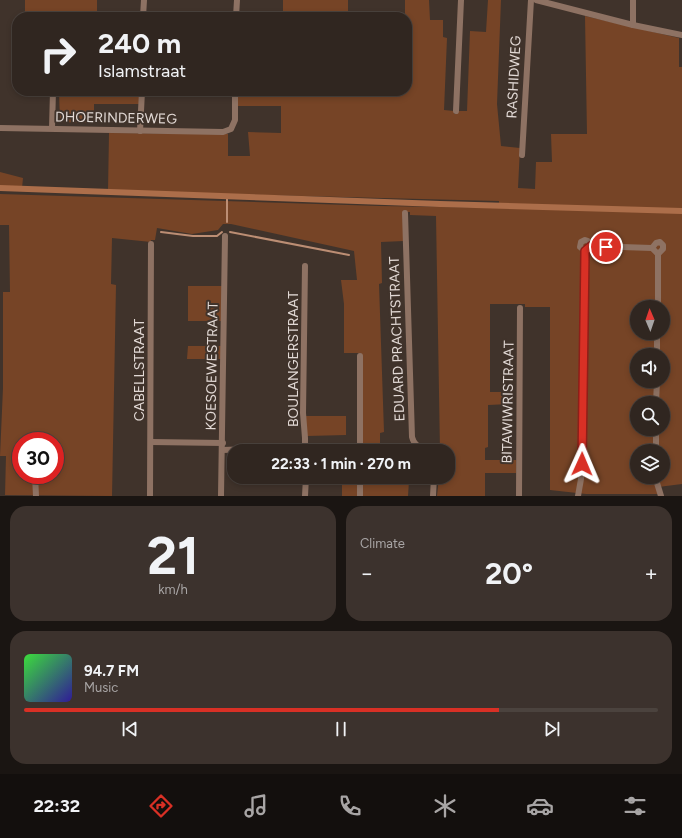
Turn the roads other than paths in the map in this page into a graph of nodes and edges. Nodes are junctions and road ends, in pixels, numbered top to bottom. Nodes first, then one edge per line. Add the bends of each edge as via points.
1 (144, 0) edge
2 (236, 0) edge
3 (461, 0) edge
4 (531, 0) edge
5 (536, 0) edge
6 (633, 0) edge
7 (143, 12) edge
8 (236, 12) edge
9 (632, 25) junction
10 (682, 35) edge
11 (53, 96) edge
12 (142, 96) edge
13 (235, 96) edge
14 (456, 111) dead end
15 (0, 128) edge
16 (52, 128) junction
17 (140, 131) junction
18 (522, 155) dead end
19 (405, 214) dead end
20 (225, 236) dead end
21 (151, 244) dead end
22 (591, 246) junction
23 (585, 251) junction
24 (304, 266) dead end
25 (658, 300) edge
26 (520, 308) dead end
27 (360, 356) dead end
28 (151, 442) junction
29 (222, 443) junction
30 (305, 444) edge
31 (360, 444) edge
32 (415, 444) edge
33 (223, 450) junction
34 (227, 450) edge
35 (35, 484) edge
36 (306, 484) edge
37 (360, 484) edge
38 (434, 484) edge
39 (656, 484) edge
40 (36, 496) edge
41 (150, 496) edge
42 (221, 496) edge
43 (305, 496) edge
44 (360, 496) edge
45 (433, 496) edge
46 (519, 496) edge
47 (578, 496) edge
48 (661, 496) edge

1 - 7 street
2 - 8 street
3 - 14 street
4 - 18 street, RASHIDWEG
5 - 9 street
6 - 9 street
9 - 10 street
11 - 16 street
12 - 17 street
13 - 17 street, DHOERINDERWEG via 235,120 231,129 223,132
15 - 16 street, DHOERINDERWEG
16 - 17 street, DHOERINDERWEG
19 - 32 street, EDUARD PRACHTSTRAAT via 412,437
20 - 29 street, KOESOEWESTRAAT
21 - 28 street, CABELLSTRAAT
22 - 23 street
22 - 23 street via 588,241 581,242 580,247
22 - 25 street via 652,248 658,254
23 - 47 street via 581,479
24 - 30 street, BOULANGERSTRAAT
26 - 46 street, BITAWIWRISTRAAT
27 - 31 street
28 - 29 street
28 - 41 street, CABELLSTRAAT
29 - 33 street, KOESOEWESTRAAT
33 - 34 street
33 - 42 street, KOESOEWESTRAAT
35 - 40 street
36 - 43 street
37 - 44 street
38 - 45 street
39 - 48 street

